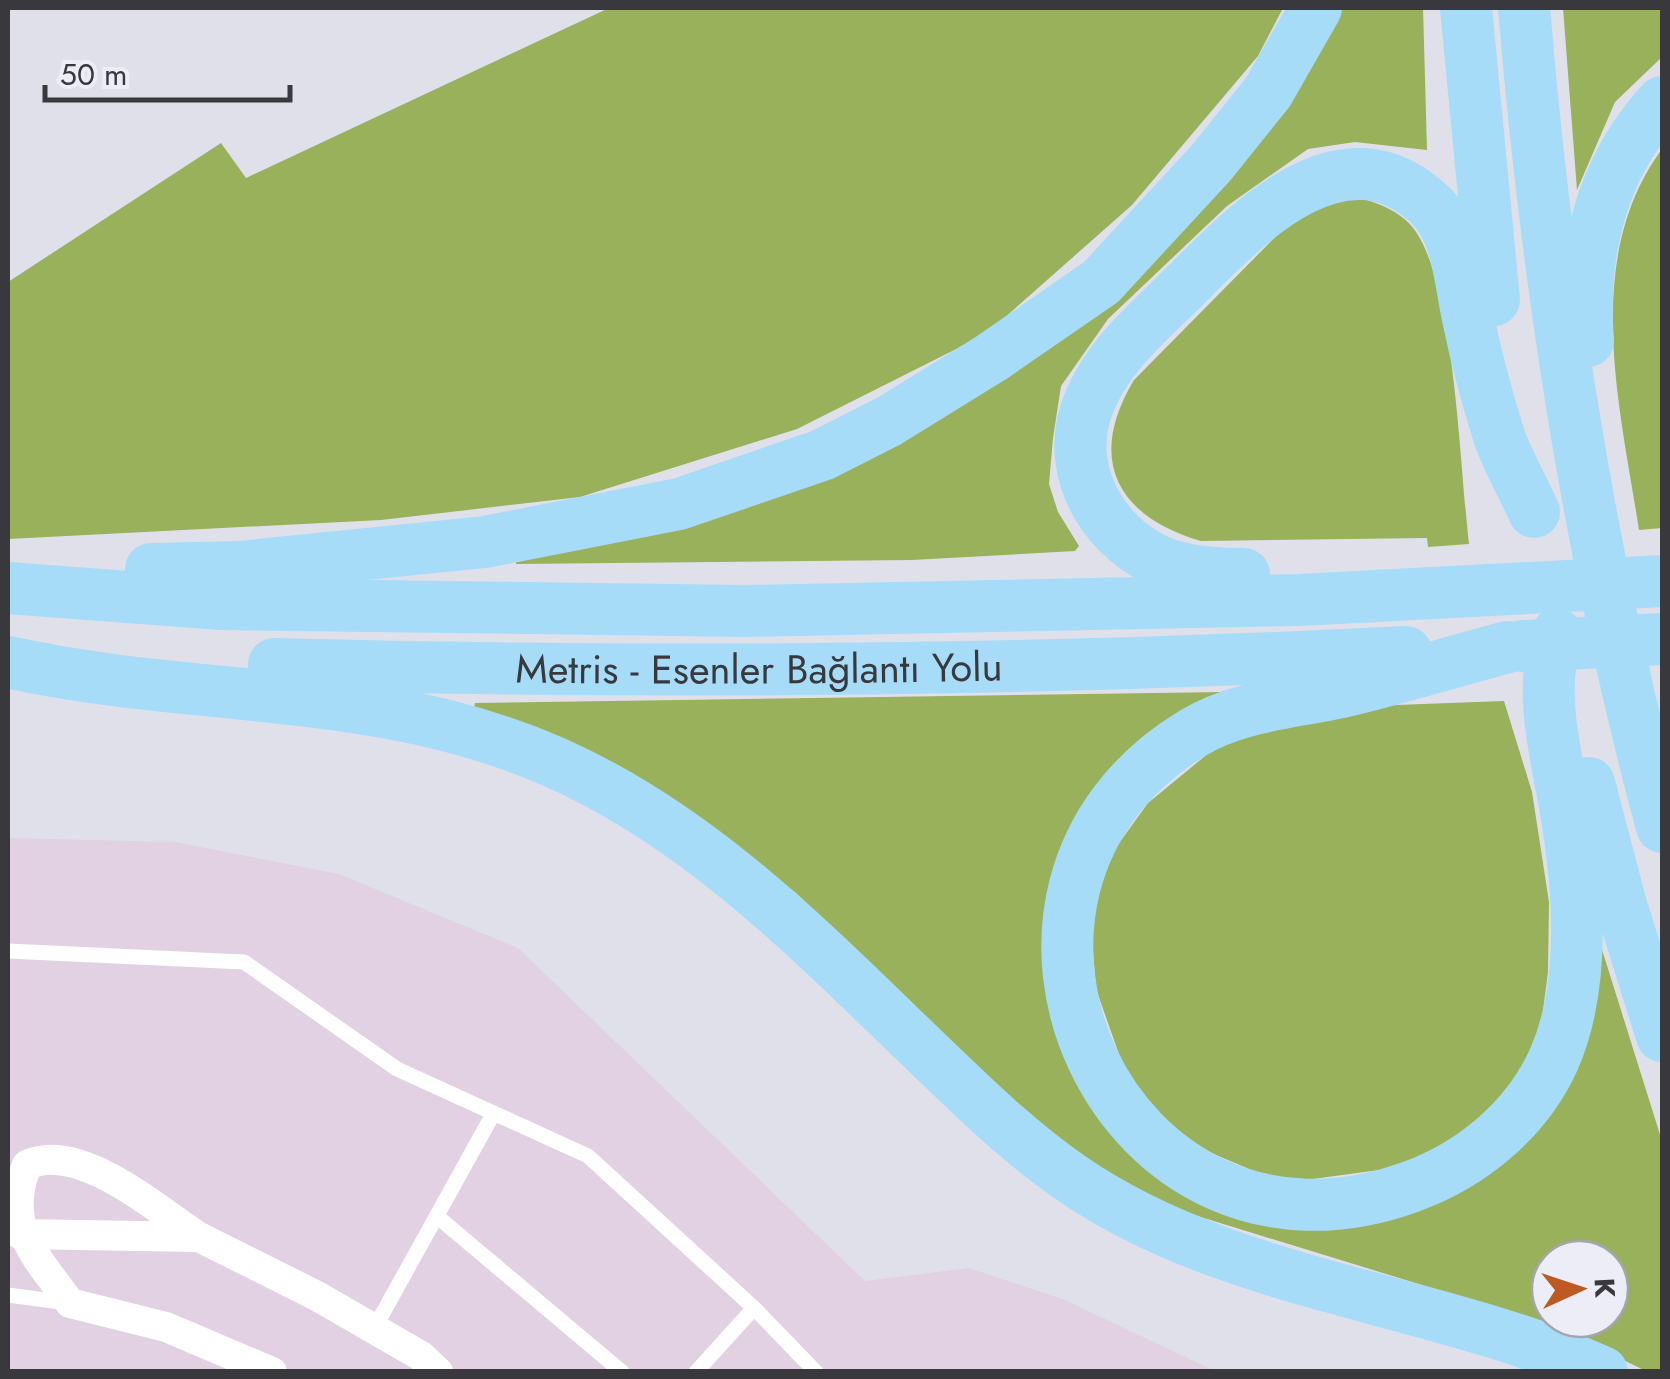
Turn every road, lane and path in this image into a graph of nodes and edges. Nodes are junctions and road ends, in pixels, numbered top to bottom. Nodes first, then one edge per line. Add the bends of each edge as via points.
1 (1316, 8) edge
2 (1466, 8) edge
3 (1524, 8) edge
4 (1662, 102) edge
5 (1534, 512) junction
6 (1590, 522) junction
7 (1662, 560) edge
8 (1662, 582) edge
9 (1609, 584) junction
10 (20, 587) edge
11 (1424, 595) junction
12 (1558, 634) junction
13 (1649, 640) edge
14 (1508, 647) junction
15 (8, 660) edge
16 (1655, 782) edge
17 (1662, 827) edge
18 (8, 951) edge
19 (1662, 1036) edge
20 (492, 1116) junction
21 (8, 1198) edge
22 (439, 1218) junction
23 (12, 1236) edge
24 (199, 1237) junction
25 (8, 1295) edge
26 (70, 1304) junction
27 (754, 1308) junction
28 (374, 1329) junction
29 (272, 1372) edge
30 (438, 1372) edge
31 (622, 1372) edge
32 (696, 1372) edge
33 (816, 1372) edge
34 (1602, 1372) edge

1 - 10 highway via 1268,92 1101,282 957,380 822,455 679,504 485,542 239,567 137,570
2 - 5 highway via 1486,249
3 - 6 highway via 1549,266
4 - 6 highway via 1614,170 1586,271 1596,458
5 - 11 highway via 1500,440 1459,268 1434,208 1406,184 1358,174 1322,180 1267,210 1128,342 1099,379 1084,417 1085,483 1108,522 1136,548 1170,565 1298,574
5 - 12 highway
6 - 16 highway
7 - 9 highway
8 - 9 highway
9 - 11 highway
10 - 11 highway, Metris - Esenler Bağlantı Yolu via 222,604 724,611
12 - 14 highway via 1548,662 1548,702 1567,819 1576,949 1569,1014 1554,1060 1529,1100 1478,1153 1438,1177 1370,1199 1262,1200 1182,1168 1118,1106 1077,1028 1067,938 1071,894 1084,854 1113,807 1137,773 1199,729 1250,709
12 - 19 highway via 1594,801
13 - 14 highway
14 - 15 highway, Metris - Esenler Bağlantı Yolu via 1220,661 581,668
15 - 34 highway via 78,678 376,708 555,763 652,815 753,888 1007,1130 1074,1180 1164,1229 1217,1249 1486,1326
16 - 17 highway
18 - 20 lane via 244,962 397,1069
20 - 22 lane
20 - 27 lane via 588,1156
21 - 23 lane
22 - 28 lane
22 - 31 lane
23 - 24 street
23 - 24 street via 27,1165 66,1158
23 - 26 street
24 - 28 street
25 - 26 lane
26 - 29 street via 166,1327
27 - 32 lane
27 - 33 lane
28 - 30 street

